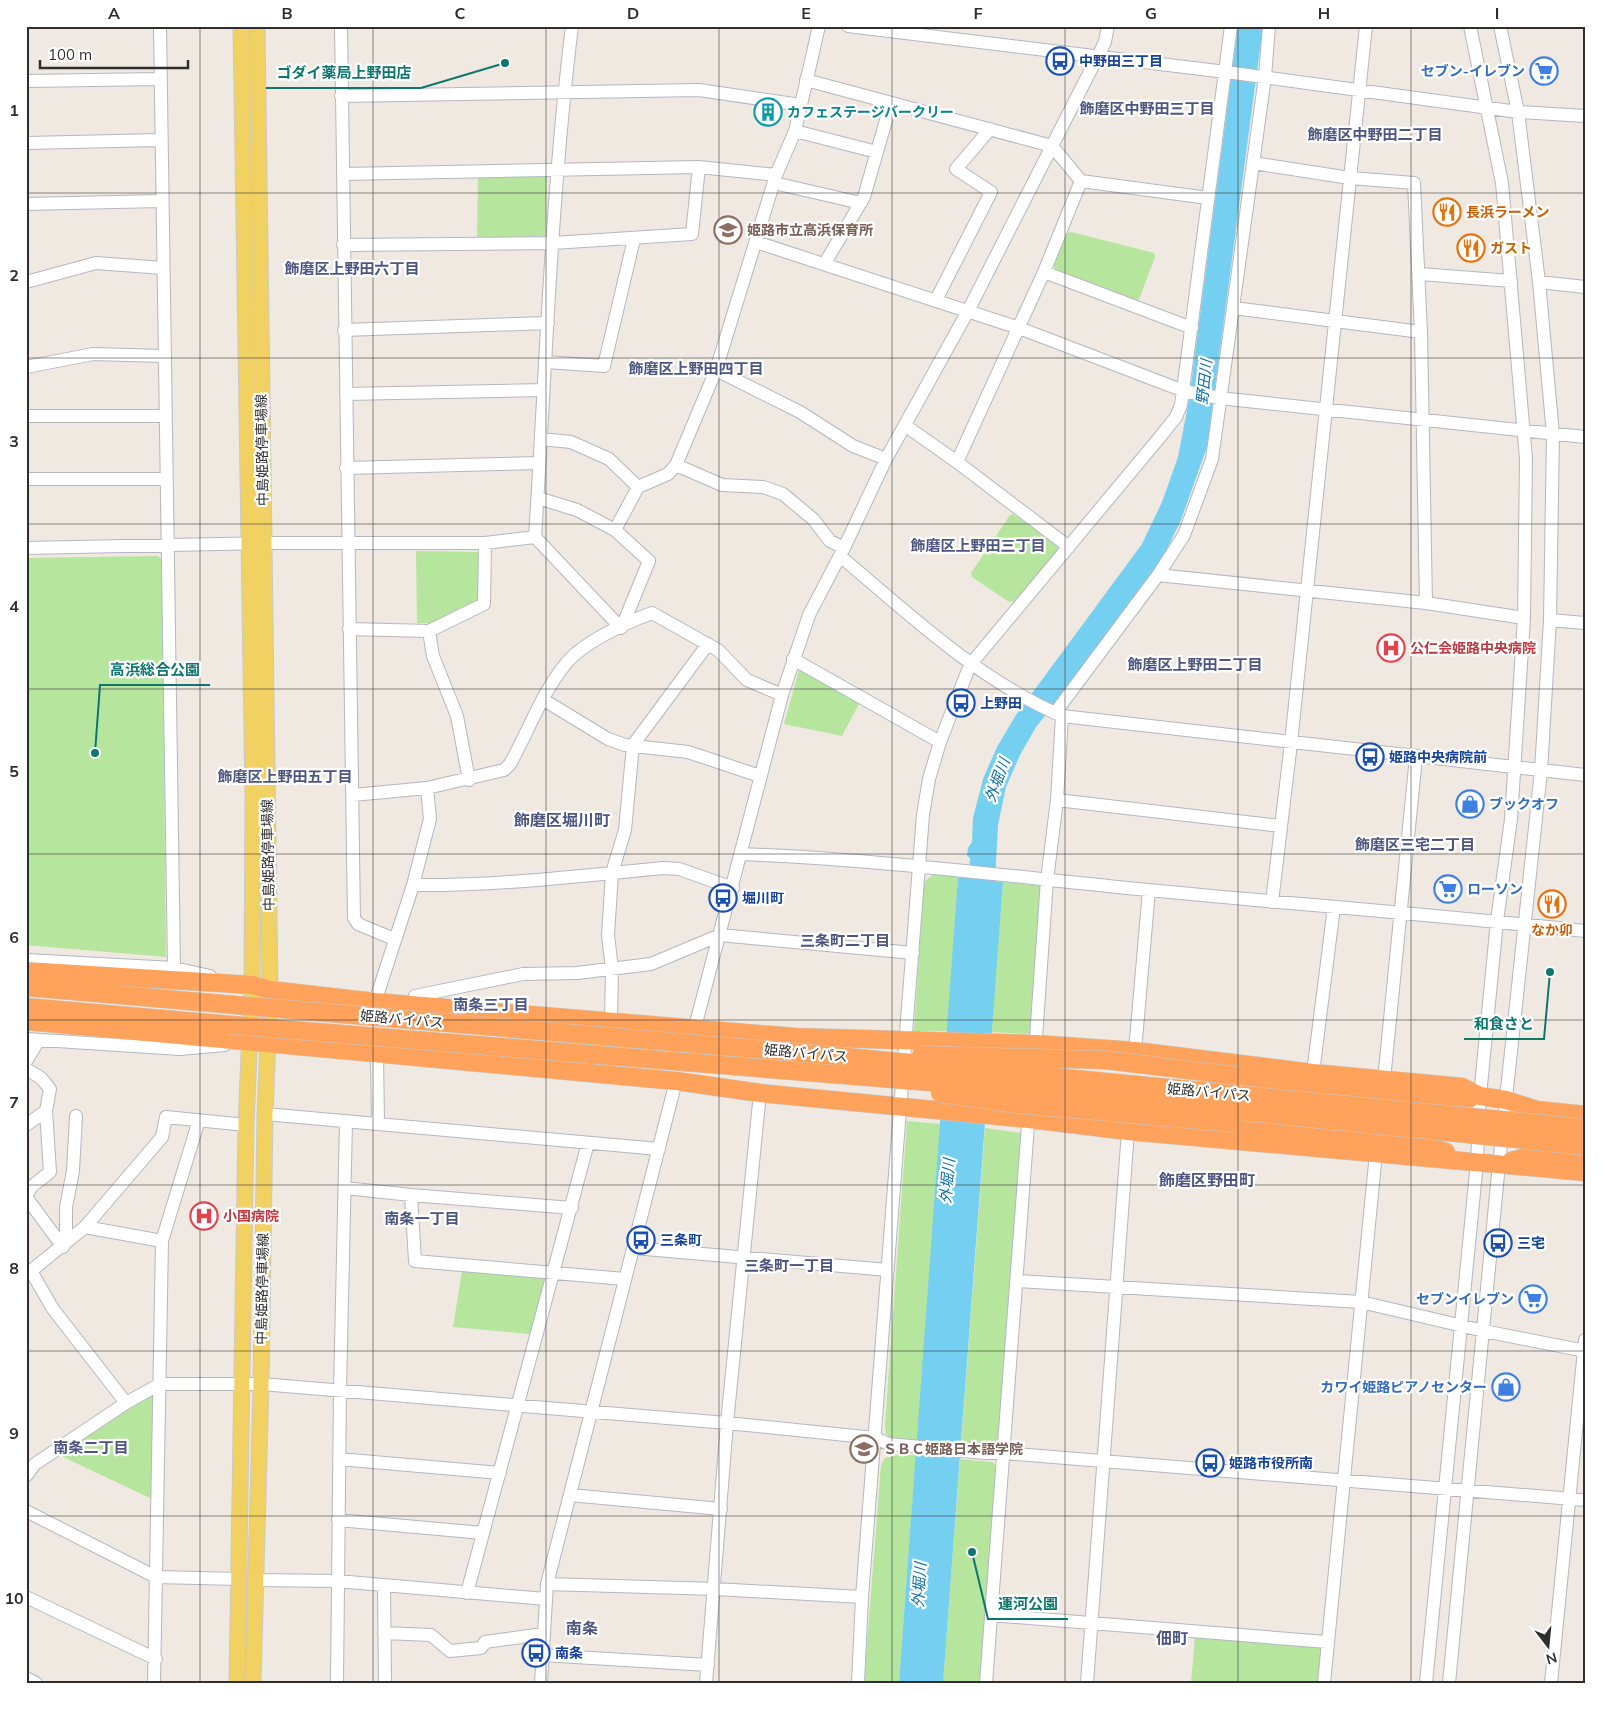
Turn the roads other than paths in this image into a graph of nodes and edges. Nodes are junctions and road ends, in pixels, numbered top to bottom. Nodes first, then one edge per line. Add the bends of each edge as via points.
1 (160, 26) edge
2 (241, 26) edge
3 (257, 26) edge
4 (341, 26) edge
5 (572, 26) edge
6 (820, 26) edge
7 (848, 26) edge
8 (1108, 26) edge
9 (1231, 26) edge
10 (1269, 26) edge
11 (1366, 26) edge
12 (1470, 26) edge
13 (1500, 26) edge
14 (1097, 57) junction
15 (1226, 72) junction
16 (1265, 77) junction
17 (160, 79) junction
18 (806, 80) junction
19 (26, 81) edge
20 (1358, 90) junction
21 (564, 92) junction
22 (341, 96) junction
23 (891, 103) junction
24 (801, 105) junction
25 (1487, 108) junction
26 (1518, 112) junction
27 (1585, 116) edge
28 (990, 129) junction
29 (795, 131) junction
30 (160, 140) junction
31 (26, 143) edge
32 (1052, 146) junction
33 (877, 152) junction
34 (1253, 163) junction
35 (699, 167) junction
36 (558, 170) junction
37 (343, 174) junction
38 (1350, 178) junction
39 (775, 179) junction
40 (1081, 181) junction
41 (1208, 198) junction
42 (161, 201) junction
43 (861, 202) junction
44 (26, 204) edge
45 (634, 239) junction
46 (756, 242) junction
47 (553, 243) junction
48 (343, 245) junction
49 (826, 263) junction
50 (163, 268) junction
51 (1044, 272) junction
52 (1420, 274) junction
53 (1512, 281) junction
54 (26, 282) edge
55 (1539, 282) junction
56 (1585, 287) edge
57 (936, 300) junction
58 (1234, 308) junction
59 (968, 311) junction
60 (1334, 320) junction
61 (548, 323) junction
62 (1020, 328) junction
63 (1192, 328) junction
64 (344, 330) junction
65 (1422, 332) junction
66 (164, 356) junction
67 (546, 362) junction
68 (26, 367) edge
69 (716, 370) junction
70 (542, 390) junction
71 (1184, 391) junction
72 (346, 394) junction
73 (1220, 398) junction
74 (1326, 410) junction
75 (26, 416) edge
76 (165, 416) junction
77 (1423, 418) junction
78 (906, 426) junction
79 (1523, 431) junction
80 (1553, 434) junction
81 (1585, 437) edge
82 (541, 439) junction
83 (886, 459) junction
84 (957, 462) junction
85 (539, 463) junction
86 (676, 465) junction
87 (346, 468) junction
88 (26, 478) edge
89 (166, 479) junction
90 (638, 487) junction
91 (538, 498) junction
92 (615, 530) junction
93 (535, 537) junction
94 (263, 543) junction
95 (347, 543) junction
96 (485, 543) junction
97 (247, 545) junction
98 (167, 546) junction
99 (1068, 547) junction
100 (26, 548) edge
101 (842, 552) junction
102 (1158, 576) junction
103 (1306, 590) junction
104 (1426, 604) junction
105 (1524, 618) junction
106 (1550, 620) junction
107 (1585, 623) edge
108 (622, 627) junction
109 (349, 629) junction
110 (429, 631) junction
111 (708, 644) junction
112 (793, 659) junction
113 (970, 665) junction
114 (782, 695) junction
115 (544, 700) junction
116 (1058, 715) junction
117 (940, 742) junction
118 (1291, 743) junction
119 (633, 745) junction
120 (1416, 757) junction
121 (1514, 768) junction
122 (1541, 771) junction
123 (1585, 775) edge
124 (760, 776) junction
125 (468, 780) junction
126 (427, 788) junction
127 (352, 795) junction
128 (1056, 800) junction
129 (1281, 826) junction
130 (741, 854) junction
131 (920, 866) junction
132 (612, 873) junction
133 (1047, 880) junction
134 (412, 885) junction
135 (733, 888) junction
136 (1149, 890) junction
137 (1272, 902) junction
138 (1334, 907) junction
139 (1399, 911) junction
140 (1497, 921) junction
141 (1525, 924) junction
142 (1585, 931) edge
143 (720, 935) junction
144 (394, 939) junction
145 (913, 953) junction
146 (26, 954) edge
147 (26, 960) edge
148 (120, 967) junction
149 (174, 968) junction
150 (612, 969) junction
151 (26, 971) edge
152 (252, 985) junction
153 (26, 987) edge
154 (270, 990) junction
155 (375, 1002) junction
156 (413, 1005) junction
157 (26, 1007) edge
158 (26, 1021) edge
159 (611, 1021) junction
160 (695, 1028) junction
161 (32, 1039) edge
162 (915, 1041) junction
163 (250, 1042) junction
164 (269, 1043) junction
165 (1029, 1044) junction
166 (1134, 1051) junction
167 (377, 1052) junction
168 (826, 1055) junction
169 (26, 1061) edge
170 (26, 1069) edge
171 (1313, 1073) junction
172 (890, 1078) junction
173 (1384, 1080) junction
174 (676, 1082) junction
175 (760, 1093) junction
176 (1480, 1096) junction
177 (1506, 1100) junction
178 (1585, 1104) edge
179 (900, 1107) junction
180 (46, 1111) junction
181 (265, 1114) junction
182 (1585, 1114) edge
183 (76, 1116) dead end
184 (1029, 1119) junction
185 (198, 1120) junction
186 (346, 1121) junction
187 (378, 1124) junction
188 (26, 1125) edge
189 (246, 1125) junction
190 (1585, 1128) edge
191 (1128, 1131) junction
192 (588, 1144) junction
193 (1585, 1146) edge
194 (659, 1149) junction
195 (1376, 1153) junction
196 (1585, 1159) edge
197 (1477, 1162) junction
198 (1498, 1164) junction
199 (1585, 1172) edge
200 (345, 1188) junction
201 (411, 1195) junction
202 (572, 1208) junction
203 (85, 1227) junction
204 (162, 1241) junction
205 (63, 1247) junction
206 (634, 1248) junction
207 (743, 1258) junction
208 (888, 1270) junction
209 (28, 1273) edge
210 (555, 1273) junction
211 (625, 1279) junction
212 (1018, 1282) junction
213 (1116, 1287) junction
214 (1361, 1302) junction
215 (1461, 1325) junction
216 (1484, 1331) junction
217 (1584, 1347) edge
218 (243, 1383) junction
219 (160, 1384) junction
220 (261, 1384) junction
221 (340, 1391) junction
222 (126, 1403) junction
223 (518, 1405) junction
224 (592, 1412) junction
225 (727, 1423) junction
226 (875, 1438) junction
227 (1004, 1453) junction
228 (339, 1459) junction
229 (1102, 1461) junction
230 (500, 1473) junction
231 (26, 1476) edge
232 (1345, 1480) junction
233 (1445, 1487) junction
234 (1468, 1490) junction
235 (570, 1495) junction
236 (1568, 1499) junction
237 (1585, 1500) edge
238 (721, 1508) junction
239 (26, 1511) edge
240 (338, 1520) junction
241 (483, 1533) junction
242 (156, 1577) junction
243 (239, 1579) junction
244 (256, 1580) junction
245 (338, 1581) junction
246 (547, 1584) junction
247 (384, 1586) junction
248 (715, 1589) junction
249 (467, 1593) junction
250 (26, 1597) edge
251 (862, 1597) junction
252 (545, 1599) junction
253 (991, 1615) junction
254 (1091, 1622) junction
255 (384, 1633) junction
256 (543, 1634) junction
257 (1327, 1642) junction
258 (542, 1655) junction
259 (156, 1659) junction
260 (708, 1665) junction
261 (26, 1678) edge
262 (36, 1683) edge
263 (154, 1683) edge
264 (237, 1683) edge
265 (253, 1683) edge
266 (337, 1683) edge
267 (385, 1683) edge
268 (541, 1683) edge
269 (706, 1683) edge
270 (858, 1683) edge
271 (986, 1683) edge
272 (1086, 1683) edge
273 (1324, 1683) edge
274 (1426, 1683) edge
275 (1449, 1683) edge
276 (1551, 1683) edge

1 - 17 street
2 - 97 main road, 中島姫路停車場線
3 - 94 main road, 中島姫路停車場線
4 - 22 street
5 - 21 street
6 - 18 street
7 - 14 street
8 - 14 street via 1105,42
9 - 15 street
10 - 16 street
11 - 20 street
12 - 25 street
13 - 26 street
14 - 15 street
14 - 32 street
15 - 16 street
15 - 41 street
16 - 20 street
16 - 34 street
17 - 19 street
17 - 30 street
18 - 23 street
18 - 24 street
20 - 25 street
20 - 38 street
21 - 22 street
21 - 24 street via 699,90
21 - 36 street
22 - 37 street
23 - 28 street
23 - 33 street
24 - 29 street
25 - 26 street
25 - 53 street via 1502,183
26 - 27 street
26 - 55 street
28 - 32 street
28 - 57 street via 956,169 991,192
29 - 33 street
29 - 39 street
30 - 31 street
30 - 42 street
32 - 40 street
32 - 59 street
33 - 43 street
34 - 38 street
34 - 58 street
35 - 36 street
35 - 39 street
35 - 45 street via 692,234
36 - 37 street
36 - 47 street
37 - 48 street
38 - 52 street via 1414,183
38 - 60 street
39 - 43 street
39 - 46 street
40 - 41 street
40 - 51 street
41 - 63 street
42 - 44 street
42 - 50 street
43 - 49 street
45 - 47 street
45 - 67 street via 604,366
46 - 49 street
46 - 69 street
47 - 48 street
47 - 61 street
48 - 64 street
49 - 57 street
50 - 54 street via 96,263
50 - 66 street
51 - 62 street
51 - 63 street
52 - 53 street
52 - 65 street
53 - 79 street
55 - 56 street
55 - 80 street
57 - 59 street
58 - 60 street
58 - 73 street
59 - 62 street
59 - 78 street
60 - 65 street
60 - 74 street
61 - 64 street
61 - 67 street
62 - 71 street
62 - 84 street
63 - 71 street
64 - 72 street
65 - 77 street
66 - 68 street via 93,354
66 - 76 street
67 - 70 street
69 - 83 street via 800,412 853,446
69 - 86 street
70 - 72 street
70 - 82 street
71 - 73 street
71 - 99 street via 1176,417
72 - 87 street
73 - 74 street
73 - 102 street via 1212,459 1184,535
74 - 77 street
74 - 103 street
75 - 76 street
76 - 89 street
77 - 79 street
77 - 104 street
78 - 83 street
78 - 84 street
79 - 80 street
79 - 105 street via 1526,459
80 - 81 street
80 - 106 street
82 - 85 street
82 - 90 street via 571,442 609,459
83 - 101 street
84 - 99 street
85 - 87 street
85 - 91 street
86 - 90 street via 668,474
86 - 101 street via 722,486 763,487 783,494 813,519
87 - 95 street
88 - 89 street
89 - 98 street
90 - 92 street
91 - 92 street via 577,510
91 - 93 street
92 - 108 street via 649,561
93 - 96 street
93 - 108 street
94 - 95 street
94 - 97 street
94 - 154 main road, 中島姫路停車場線
95 - 96 street
95 - 109 street
96 - 110 street via 484,604
97 - 98 street
97 - 152 main road, 中島姫路停車場線 via 253,797
98 - 100 street
98 - 149 street
99 - 113 street
101 - 112 street via 809,615
101 - 113 street
102 - 103 street
102 - 116 street
103 - 104 street
103 - 118 street
104 - 105 street
105 - 121 street
106 - 107 street
106 - 122 street
108 - 111 street via 652,613
108 - 115 street via 577,653 564,666
109 - 110 street
109 - 127 street
110 - 125 street via 433,656 457,716
111 - 114 street via 747,680
111 - 119 street
112 - 114 street
112 - 117 street
113 - 116 street
113 - 117 street
114 - 124 street
115 - 119 street via 608,739
115 - 125 street via 510,764 504,770
116 - 118 street
116 - 128 street
117 - 131 street via 923,816
118 - 120 street
118 - 129 street
119 - 124 street via 688,752
119 - 132 street via 625,830
120 - 121 street
120 - 139 street
121 - 122 street
121 - 140 street via 1511,819
122 - 123 street
122 - 141 street
124 - 130 street
125 - 126 street
126 - 127 street
126 - 134 street via 430,819
127 - 144 street via 354,918 358,924
128 - 129 street
128 - 133 street
129 - 137 street
130 - 131 street
130 - 135 street
131 - 133 street
131 - 145 street
132 - 134 street via 453,886
132 - 135 street via 679,869
132 - 150 street via 608,935
133 - 136 street
133 - 165 street
134 - 144 street
135 - 143 street
136 - 137 street
136 - 166 street
137 - 138 street
138 - 139 street
138 - 171 street
139 - 140 street
139 - 173 street
140 - 141 street
140 - 176 street
141 - 142 street
141 - 177 street
143 - 145 street
143 - 150 street via 651,964
143 - 160 street
144 - 155 street
145 - 162 street
146 - 148 street via 97,961
147 - 148 street
148 - 149 street
149 - 152 street
150 - 156 street via 523,974 416,996
150 - 159 street
151 - 152 highway
152 - 154 highway
152 - 163 main road, 中島姫路停車場線
153 - 168 highway, 姫路バイパス, bridge
154 - 155 highway
154 - 164 main road, 中島姫路停車場線
155 - 156 highway
156 - 159 highway
157 - 172 highway, 姫路バイパス, bridge
158 - 163 highway
159 - 160 highway
160 - 162 highway via 795,1037
161 - 163 street via 180,1050
161 - 169 street
162 - 165 highway
162 - 179 street
163 - 164 highway
163 - 189 main road, 中島姫路停車場線
164 - 167 highway
164 - 181 main road, 中島姫路停車場線
165 - 166 highway
165 - 184 street
166 - 171 highway
167 - 174 highway
167 - 187 street
168 - 176 highway, bridge via 980,1055 1105,1060 1366,1094 1463,1099
168 - 190 highway, 姫路バイパス, bridge
170 - 180 street via 41,1078 50,1089
171 - 173 highway
172 - 193 highway, 姫路バイパス, bridge via 1224,1108
172 - 197 highway, bridge via 917,1090 1016,1104 1406,1139
173 - 176 highway via 1462,1087
174 - 175 highway
174 - 194 street
175 - 179 highway
175 - 207 street
176 - 177 highway
176 - 197 street
177 - 178 highway via 1537,1098
177 - 182 highway via 1537,1110
177 - 198 street
179 - 184 highway
179 - 208 street
180 - 188 street
180 - 205 street via 50,1172 31,1188 26,1197
181 - 186 street
181 - 220 main road, 中島姫路停車場線
183 - 205 street via 74,1171 66,1207
184 - 191 highway
184 - 212 street
185 - 189 street
185 - 203 street via 166,1117 162,1137
185 - 204 street
186 - 187 street
186 - 200 street
187 - 192 street
189 - 218 main road, 中島姫路停車場線
191 - 195 highway
191 - 213 street
192 - 194 street
192 - 202 street
194 - 206 street
195 - 197 highway
195 - 214 street
196 - 198 highway via 1535,1155
197 - 198 highway
197 - 215 street
198 - 199 highway
198 - 216 street
200 - 201 street
200 - 221 street
201 - 202 street
201 - 210 street via 415,1261
202 - 210 street
203 - 204 street
203 - 205 street
204 - 219 street
205 - 209 street
206 - 207 street
206 - 211 street
207 - 208 street
207 - 225 street
208 - 226 street
209 - 222 street
210 - 211 street
210 - 223 street
211 - 224 street
212 - 213 street
212 - 227 street
213 - 214 street
213 - 229 street
214 - 215 street
214 - 232 street
215 - 216 street
215 - 233 street
216 - 217 street
216 - 234 street
217 - 236 street
218 - 219 street
218 - 220 street
218 - 243 main road, 中島姫路停車場線
219 - 222 street
219 - 242 street
220 - 221 street
220 - 244 main road, 中島姫路停車場線
221 - 223 street
221 - 228 street
222 - 231 street via 35,1464
223 - 224 street
223 - 230 street
224 - 225 street
224 - 235 street
225 - 226 street
225 - 238 street
226 - 227 street via 889,1444
226 - 251 street
227 - 229 street
227 - 253 street
228 - 230 street
228 - 240 street
229 - 232 street
229 - 254 street
230 - 241 street
232 - 233 street
232 - 257 street
233 - 234 street
233 - 274 street
234 - 236 street
234 - 275 street
235 - 238 street
235 - 246 street
236 - 237 street
236 - 276 street
238 - 248 street
239 - 242 street
240 - 241 street
240 - 245 street
241 - 249 street
242 - 243 street
242 - 259 street
243 - 264 main road, 中島姫路停車場線
244 - 245 street
244 - 265 main road, 中島姫路停車場線
245 - 247 street
245 - 266 street
246 - 248 street
246 - 252 street
247 - 249 street
247 - 255 street
248 - 251 street
248 - 260 street
249 - 252 street
250 - 259 street
251 - 270 street
252 - 256 street
253 - 254 street
253 - 271 street
254 - 257 street
254 - 272 street
255 - 256 street via 431,1635 450,1651 481,1648 485,1642
255 - 267 street
256 - 258 street
257 - 273 street
258 - 260 street
258 - 268 street
259 - 263 street
260 - 269 street
261 - 262 street

